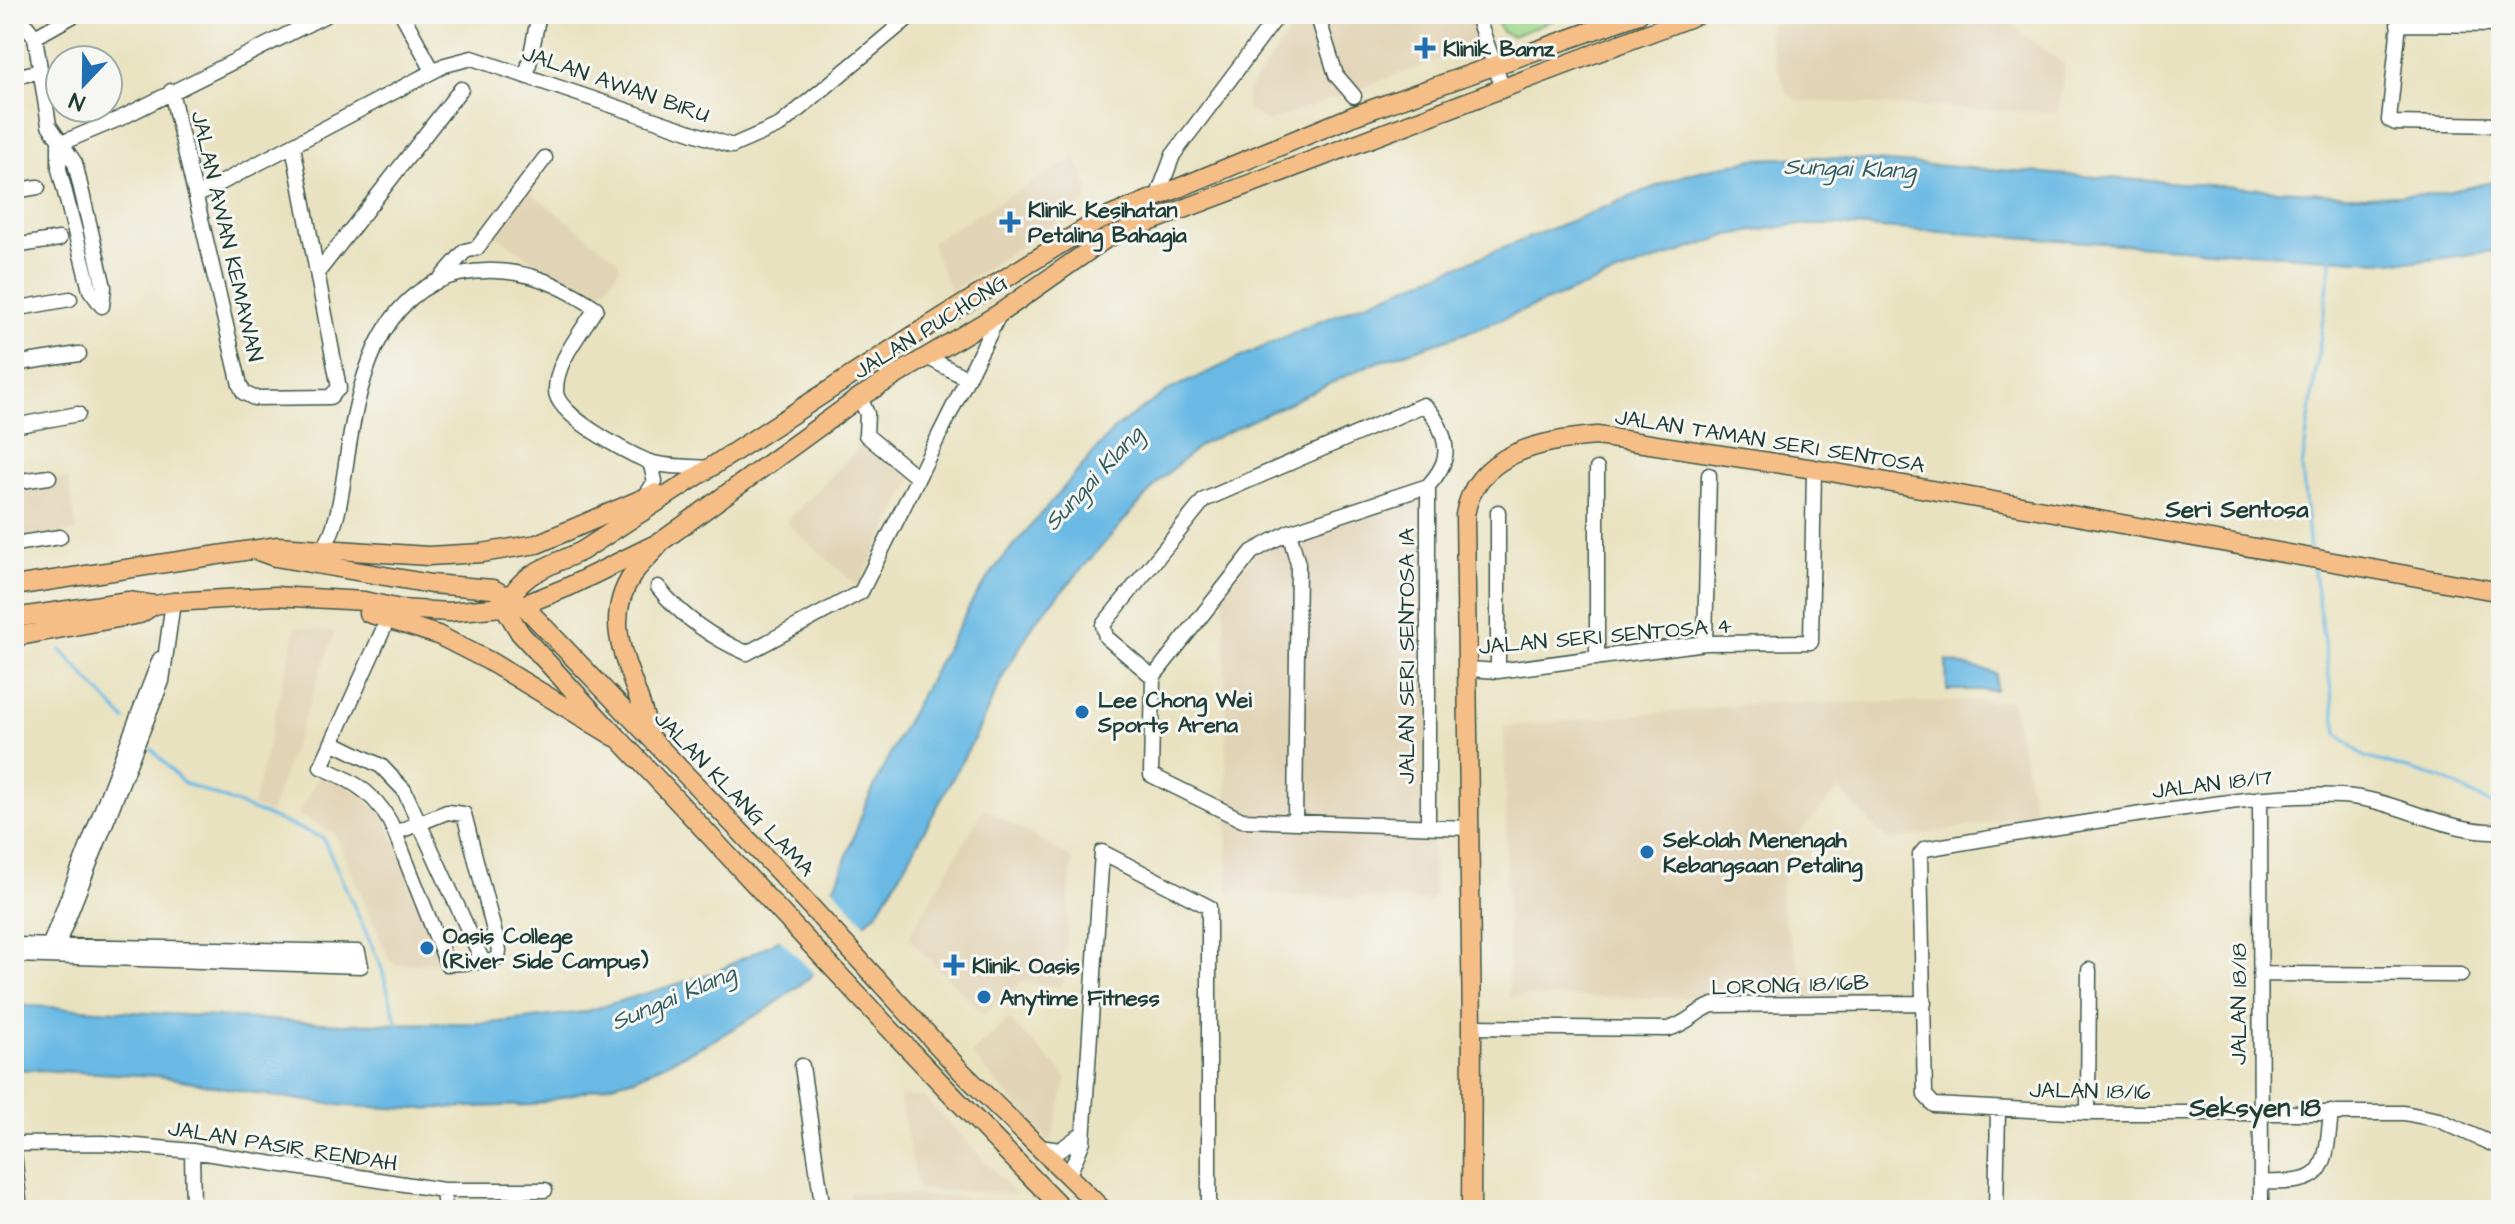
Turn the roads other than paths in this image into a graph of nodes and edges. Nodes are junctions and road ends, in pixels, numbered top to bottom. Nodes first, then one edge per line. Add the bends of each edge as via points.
1 (17, 14) edge
2 (76, 14) edge
3 (328, 14) edge
4 (402, 14) edge
5 (539, 14) edge
6 (913, 14) edge
7 (1279, 14) edge
8 (1317, 14) edge
9 (1476, 14) edge
10 (1639, 14) edge
11 (1699, 14) edge
12 (2399, 19) edge
13 (2455, 19) edge
14 (2501, 25) edge
15 (35, 37) junction
16 (1492, 57) junction
17 (41, 71) junction
18 (433, 71) junction
19 (527, 74) junction
20 (14, 77) edge
21 (1502, 86) junction
22 (461, 89) dead end
23 (171, 91) junction
24 (1354, 96) dead end
25 (2501, 125) edge
26 (59, 144) junction
27 (293, 146) junction
28 (545, 158) dead end
29 (38, 187) dead end
30 (14, 191) edge
31 (198, 195) junction
32 (1158, 195) junction
33 (59, 239) dead end
34 (14, 246) edge
35 (477, 248) junction
36 (489, 271) junction
37 (318, 272) junction
38 (441, 278) junction
39 (70, 299) dead end
40 (102, 306) dead end
41 (14, 309) edge
42 (1000, 313) junction
43 (79, 354) dead end
44 (925, 356) junction
45 (14, 364) edge
46 (968, 379) junction
47 (860, 397) junction
48 (78, 414) dead end
49 (14, 426) edge
50 (650, 462) junction
51 (709, 468) junction
52 (1597, 469) dead end
53 (1814, 469) junction
54 (1709, 475) dead end
55 (49, 477) dead end
56 (918, 478) junction
57 (687, 481) junction
58 (14, 482) edge
59 (1428, 486) junction
60 (645, 497) junction
61 (1498, 512) dead end
62 (1289, 532) junction
63 (60, 537) dead end
64 (662, 541) junction
65 (14, 544) edge
66 (322, 550) junction
67 (258, 551) junction
68 (14, 586) edge
69 (658, 587) dead end
70 (2501, 592) edge
71 (285, 596) junction
72 (173, 602) junction
73 (512, 603) junction
74 (154, 605) junction
75 (14, 618) edge
76 (388, 619) junction
77 (14, 637) edge
78 (1705, 643) junction
79 (1597, 658) junction
80 (1469, 669) junction
81 (1498, 671) junction
82 (1153, 677) junction
83 (650, 738) junction
84 (621, 741) junction
85 (332, 742) junction
86 (2260, 798) junction
87 (1295, 822) junction
88 (422, 823) junction
89 (1428, 826) junction
90 (1470, 828) junction
91 (2501, 831) edge
92 (395, 833) junction
93 (1925, 849) joint
94 (14, 945) edge
95 (54, 948) junction
96 (14, 955) edge
97 (483, 962) junction
98 (2089, 970) dead end
99 (2260, 974) junction
100 (2461, 975) dead end
101 (1924, 1003) junction
102 (1472, 1027) junction
103 (802, 1066) dead end
104 (1998, 1110) junction
105 (2331, 1112) junction
106 (2088, 1113) junction
107 (2261, 1114) junction
108 (1083, 1133) junction
109 (14, 1144) edge
110 (1039, 1147) junction
111 (2501, 1148) edge
112 (192, 1151) junction
113 (14, 1152) edge
114 (1068, 1177) junction
115 (2261, 1182) junction
116 (443, 1190) junction
117 (545, 1190) dead end
118 (1099, 1209) edge
119 (20, 1210) edge
120 (193, 1210) edge
121 (445, 1210) edge
122 (823, 1210) edge
123 (1064, 1210) edge
124 (1209, 1210) edge
125 (1471, 1210) edge
126 (1996, 1210) edge
127 (2261, 1210) edge

1 - 15 street
2 - 15 street
3 - 23 street
4 - 18 street
5 - 19 street
6 - 19 street, JALAN AWAN BIRU via 780,125 732,146
7 - 32 street via 1173,155
8 - 24 street via 1336,75
9 - 16 street
10 - 16 main road, JALAN PUCHONG
11 - 21 main road, JALAN PUCHONG
12 - 13 street
12 - 25 street via 2387,113 2395,123
13 - 14 street
15 - 17 street
16 - 21 street
16 - 32 main road, JALAN PUCHONG
17 - 20 street
17 - 26 street via 49,125
18 - 19 street, JALAN AWAN BIRU via 470,58
18 - 27 street, JALAN AWAN BIRU
21 - 42 main road, JALAN PUCHONG via 1107,238
22 - 37 street
23 - 26 street
23 - 31 street, JALAN AWAN KEMAWAN
26 - 40 street via 59,169 90,290
27 - 31 street, JALAN AWAN BIRU
27 - 37 street
28 - 35 street
29 - 30 street
31 - 37 street, JALAN AWAN KEMAWAN via 241,390 254,398 330,397 339,388
32 - 51 main road, JALAN PUCHONG via 1096,222
33 - 34 street
35 - 36 street via 476,258
35 - 38 street via 465,251
36 - 38 street
36 - 50 street via 522,272 561,285 596,308 559,371 555,394 573,418
38 - 66 street via 403,305 374,351 355,411 335,524
39 - 41 street
42 - 44 main road, JALAN PUCHONG
42 - 46 street
43 - 45 street
44 - 46 street
44 - 47 main road, JALAN PUCHONG
46 - 56 street
47 - 56 street via 867,414 866,435
47 - 64 main road, JALAN PUCHONG
48 - 49 street
50 - 51 street
50 - 60 street via 655,481
51 - 57 main road, JALAN PUCHONG
52 - 79 street
53 - 70 main road, JALAN TAMAN SERI SENTOSA
53 - 78 street, JALAN SERI SENTOSA 4 via 1811,642
53 - 80 main road, JALAN TAMAN SERI SENTOSA via 1597,436 1554,441 1511,456 1474,484 1468,500
54 - 78 street
55 - 58 street
56 - 69 street via 861,592 747,653 723,643 670,603
57 - 60 main road
57 - 73 main road, JALAN PUCHONG via 582,551 523,579
59 - 62 street
59 - 82 street via 1447,455 1445,437 1423,405 1204,500 1103,625 1106,637
59 - 89 street, JALAN SERI SENTOSA 1A
60 - 66 main road via 537,544 428,556
61 - 81 street
62 - 82 street via 1252,552
62 - 87 street via 1298,564
63 - 65 street
64 - 73 main road, JALAN PUCHONG via 568,587
64 - 83 main road via 633,575 616,624
66 - 67 main road via 278,546
67 - 68 main road
67 - 73 main road via 431,584 478,586
71 - 72 main road
71 - 73 main road via 449,612
71 - 76 main road
72 - 74 main road
72 - 95 street via 162,681
73 - 83 main road, JALAN KLANG LAMA
73 - 84 main road, JALAN KLANG LAMA via 520,633
74 - 75 main road via 128,601
74 - 77 main road via 140,614
76 - 84 main road via 432,632 489,661
76 - 85 street
78 - 79 street, JALAN SERI SENTOSA 4
79 - 81 street, JALAN SERI SENTOSA 4
80 - 81 street, JALAN SERI SENTOSA 4
80 - 90 main road, JALAN TAMAN SERI SENTOSA
82 - 87 street via 1151,775 1242,820
83 - 110 main road, JALAN KLANG LAMA
84 - 123 main road, JALAN KLANG LAMA
85 - 88 street via 394,778
85 - 92 street via 321,767 375,798
86 - 91 street, JALAN 18/17 via 2350,797 2474,831
86 - 93 street, JALAN 18/17
86 - 99 street, JALAN 18/18
87 - 89 street
88 - 92 street
88 - 97 street
88 - 97 street via 447,812 464,814 499,950 498,958
89 - 90 street
90 - 102 main road, JALAN TAMAN SERI SENTOSA
92 - 97 street via 447,964
93 - 101 street, JALAN 18/16 via 1920,855
94 - 95 street
95 - 95 street via 358,952 361,966
95 - 96 street
98 - 106 street
99 - 100 street
99 - 107 street, JALAN 18/18
101 - 102 street, LORONG 18/16B via 1713,1005 1668,1029
101 - 104 street, JALAN 18/16 via 1927,1100 1942,1107
102 - 125 main road, JALAN TAMAN SERI SENTOSA
103 - 122 street
104 - 106 street, JALAN 18/16
104 - 126 street
105 - 107 street, JALAN 18/16
105 - 111 street, JALAN 18/16 via 2393,1112 2439,1120
105 - 115 street via 2328,1142 2315,1176 2303,1183
106 - 107 street, JALAN 18/16
107 - 115 street, JALAN 18/18
108 - 110 street via 1060,1150
108 - 114 street
108 - 124 street via 1102,852 1209,907
109 - 112 street, JALAN PASIR RENDAH via 103,1143
110 - 114 main road, JALAN KLANG LAMA
110 - 118 main road via 1065,1182
112 - 116 street, JALAN PASIR RENDAH
112 - 120 street
113 - 119 street
114 - 118 main road, JALAN KLANG LAMA
115 - 127 street, JALAN 18/18
116 - 117 street, JALAN PASIR RENDAH
116 - 121 street

